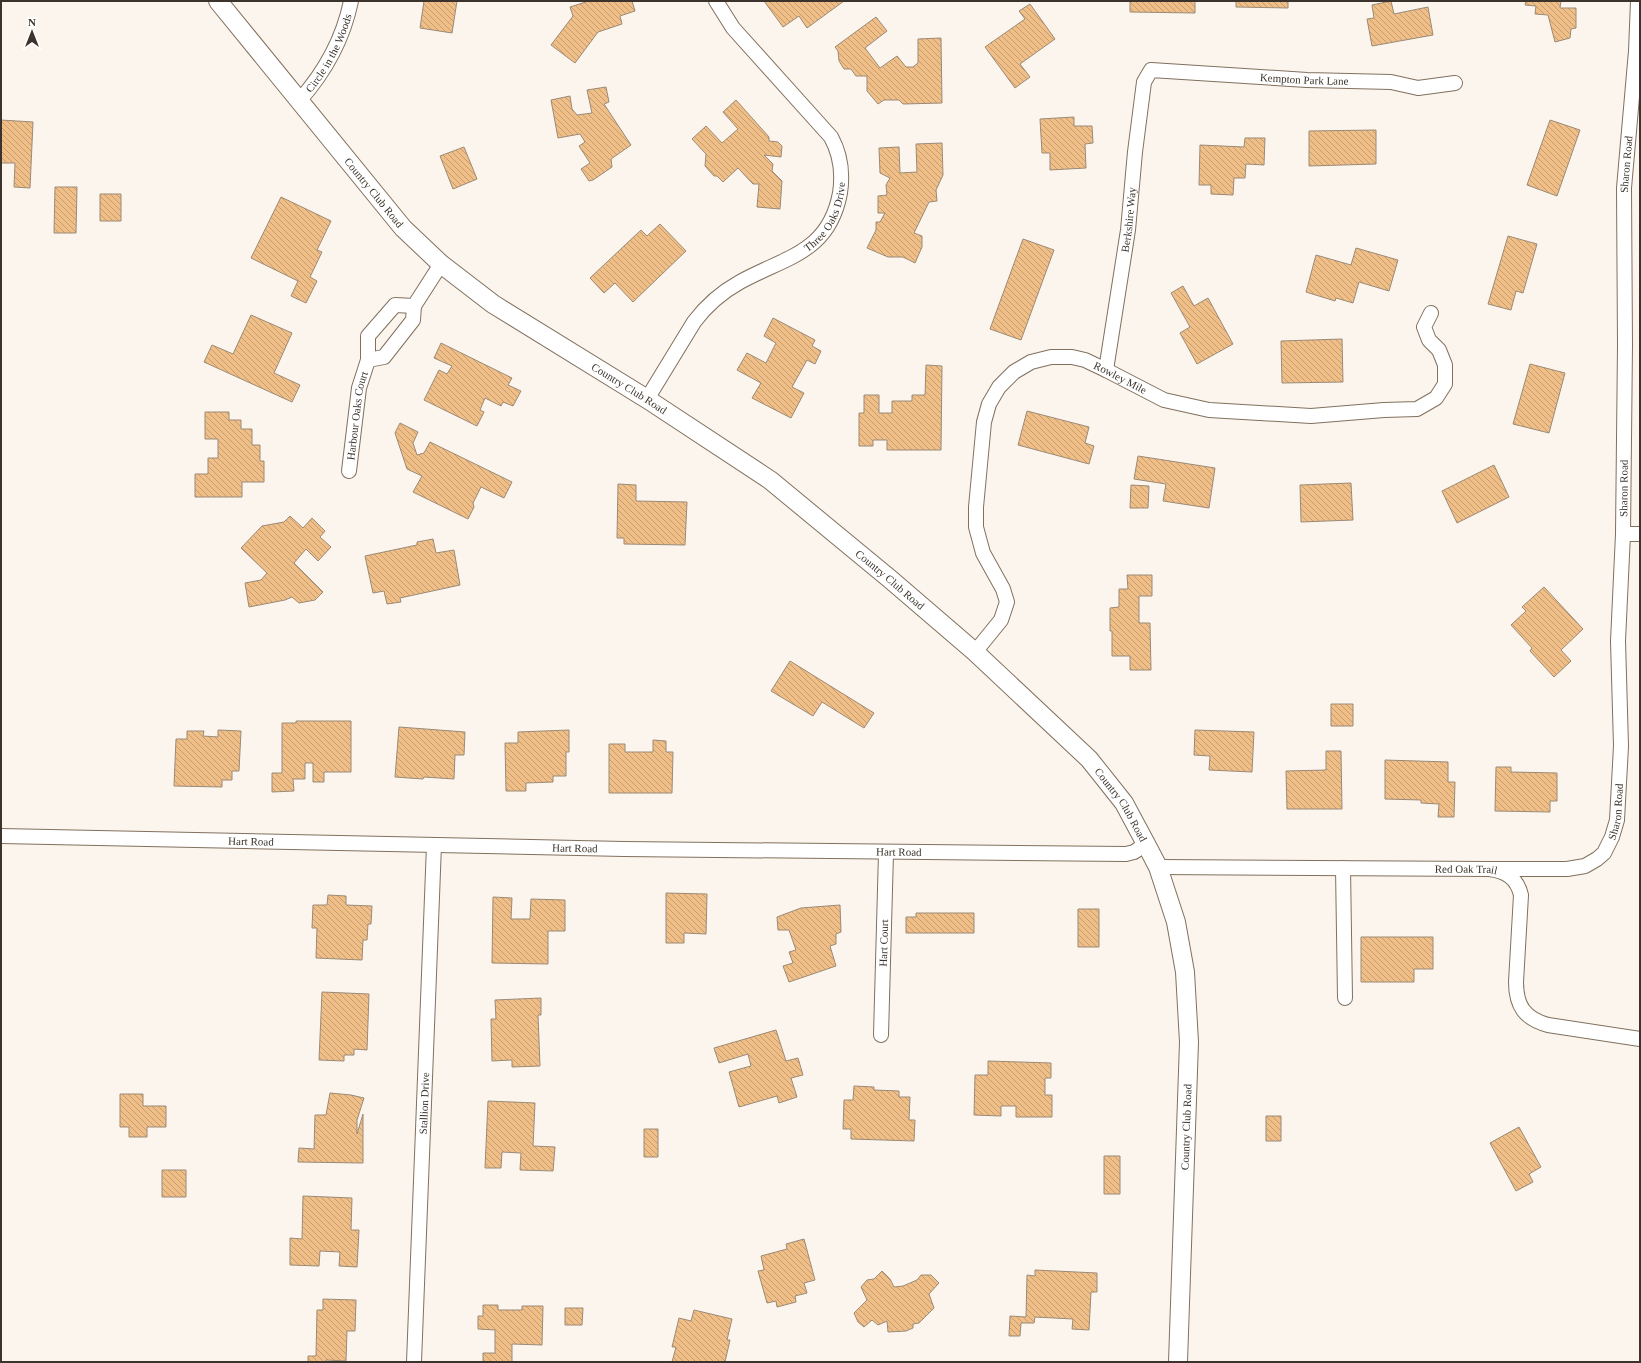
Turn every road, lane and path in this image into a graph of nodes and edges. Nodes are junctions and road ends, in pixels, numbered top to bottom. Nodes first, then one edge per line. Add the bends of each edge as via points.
1 (218, 1) edge
2 (351, 1) edge
3 (716, 1) edge
4 (1638, 1) edge
5 (1639, 21) edge
6 (1151, 70) joint
7 (1456, 83) dead end
8 (299, 101) junction
9 (441, 264) junction
10 (414, 306) junction
11 (1431, 313) dead end
12 (368, 360) junction
13 (1106, 370) junction
14 (647, 399) junction
15 (349, 471) dead end
16 (1623, 534) junction
17 (1640, 534) edge
18 (975, 652) junction
19 (1, 836) edge
20 (1146, 844) junction
21 (434, 845) junction
22 (886, 853) junction
23 (1158, 867) junction
24 (1343, 868) junction
25 (1489, 869) junction
26 (1345, 998) dead end
27 (882, 1034) dead end
28 (1640, 1039) edge
29 (414, 1362) edge
30 (1178, 1362) edge

1 - 8 main road, Country Club Road
2 - 8 street, Circle in the Woods via 341,35 328,63
3 - 14 street, Three Oaks Drive via 733,28 831,137 841,166 838,203 830,223 816,242 798,254 738,283 702,311
4 - 5 street, Sharon Road
5 - 16 street, Sharon Road via 1624,194
6 - 7 street, Kempton Park Lane via 1307,80 1391,82 1418,88
6 - 13 street, Berkshire Way via 1144,82 1128,230
8 - 9 main road, Country Club Road via 403,228
9 - 10 street, Harbour Oaks Court
9 - 14 main road, Country Club Road via 493,304
10 - 12 street, Harbour Oaks Court via 412,320 384,357
10 - 12 street, Harbour Oaks Court via 395,305 368,336
11 - 13 street, Rowley Mile via 1424,327 1429,340 1439,350 1446,365 1446,384 1436,398 1417,409 1311,416 1209,410 1164,400
12 - 15 street, Harbour Oaks Court via 359,388
13 - 18 street, Rowley Mile via 1072,357 1051,357 1031,362 1014,372 999,387 989,404 984,422 976,527 983,553 1003,589 1007,602 1004,614
14 - 18 main road, Country Club Road via 770,480
16 - 17 street
16 - 25 street, Sharon Road via 1618,641 1621,757 1618,808 1612,837 1598,859 1585,866 1527,870
18 - 20 main road, Country Club Road via 1089,759 1124,804
19 - 21 street, Hart Road
20 - 22 street, Hart Road via 1126,854
20 - 23 main road, Country Club Road
21 - 22 street, Hart Road
21 - 29 street, Stallion Drive
22 - 27 street, Hart Court
23 - 24 street, Red Oak Trail
23 - 30 main road, Country Club Road via 1176,922 1185,972 1189,1042
24 - 25 street, Red Oak Trail
24 - 26 street
25 - 28 street, Red Oak Trail via 1509,875 1520,889 1516,989 1524,1012 1537,1022 1548,1025

